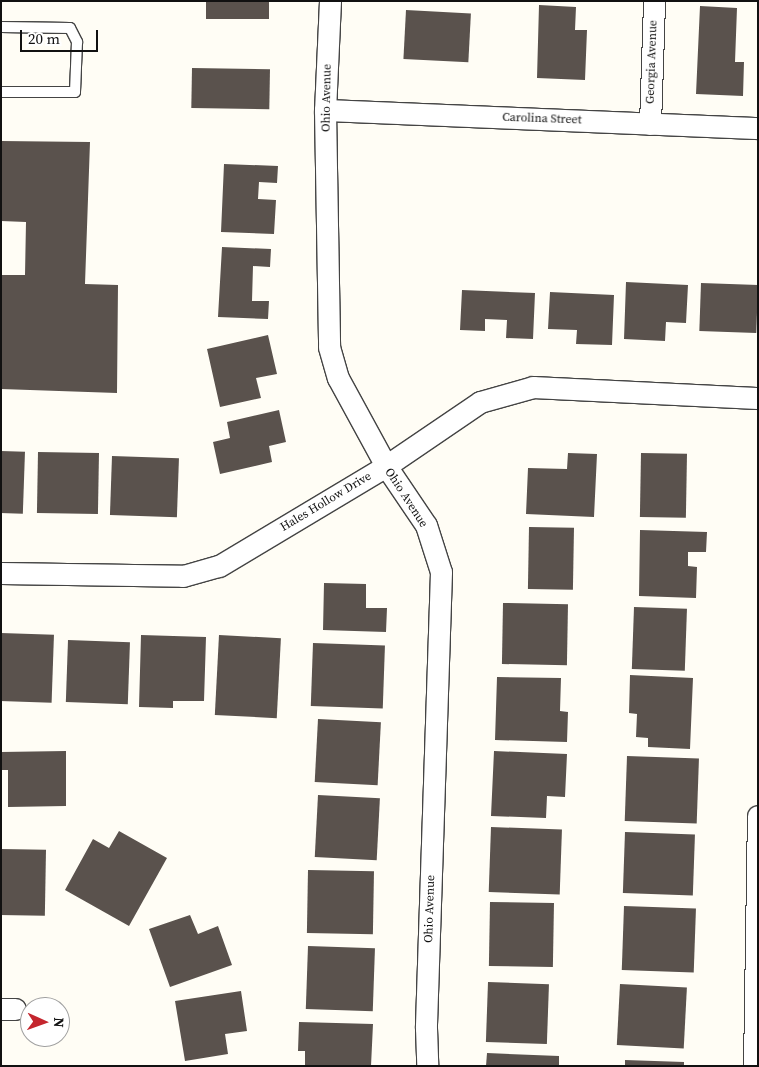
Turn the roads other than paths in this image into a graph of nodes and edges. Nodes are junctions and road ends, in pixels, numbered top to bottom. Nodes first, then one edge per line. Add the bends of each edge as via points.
1 (330, 1) edge
2 (654, 1) edge
3 (1, 27) edge
4 (1, 92) edge
5 (326, 110) junction
6 (650, 124) junction
7 (758, 128) edge
8 (758, 398) edge
9 (386, 466) junction
10 (1, 574) edge
11 (758, 816) edge
12 (427, 1066) edge
13 (754, 1066) edge

1 - 5 street, Ohio Avenue
2 - 6 street, Georgia Avenue
3 - 4 lane via 70,28 77,42 74,92
5 - 6 street, Carolina Street
5 - 9 street, Ohio Avenue via 329,347 338,378
6 - 7 street, Carolina Street
8 - 9 street, Hales Hollow Drive via 534,387 480,402
9 - 10 street, Hales Hollow Drive via 218,566 192,574
9 - 12 street, Ohio Avenue via 426,525 441,572
11 - 13 street

